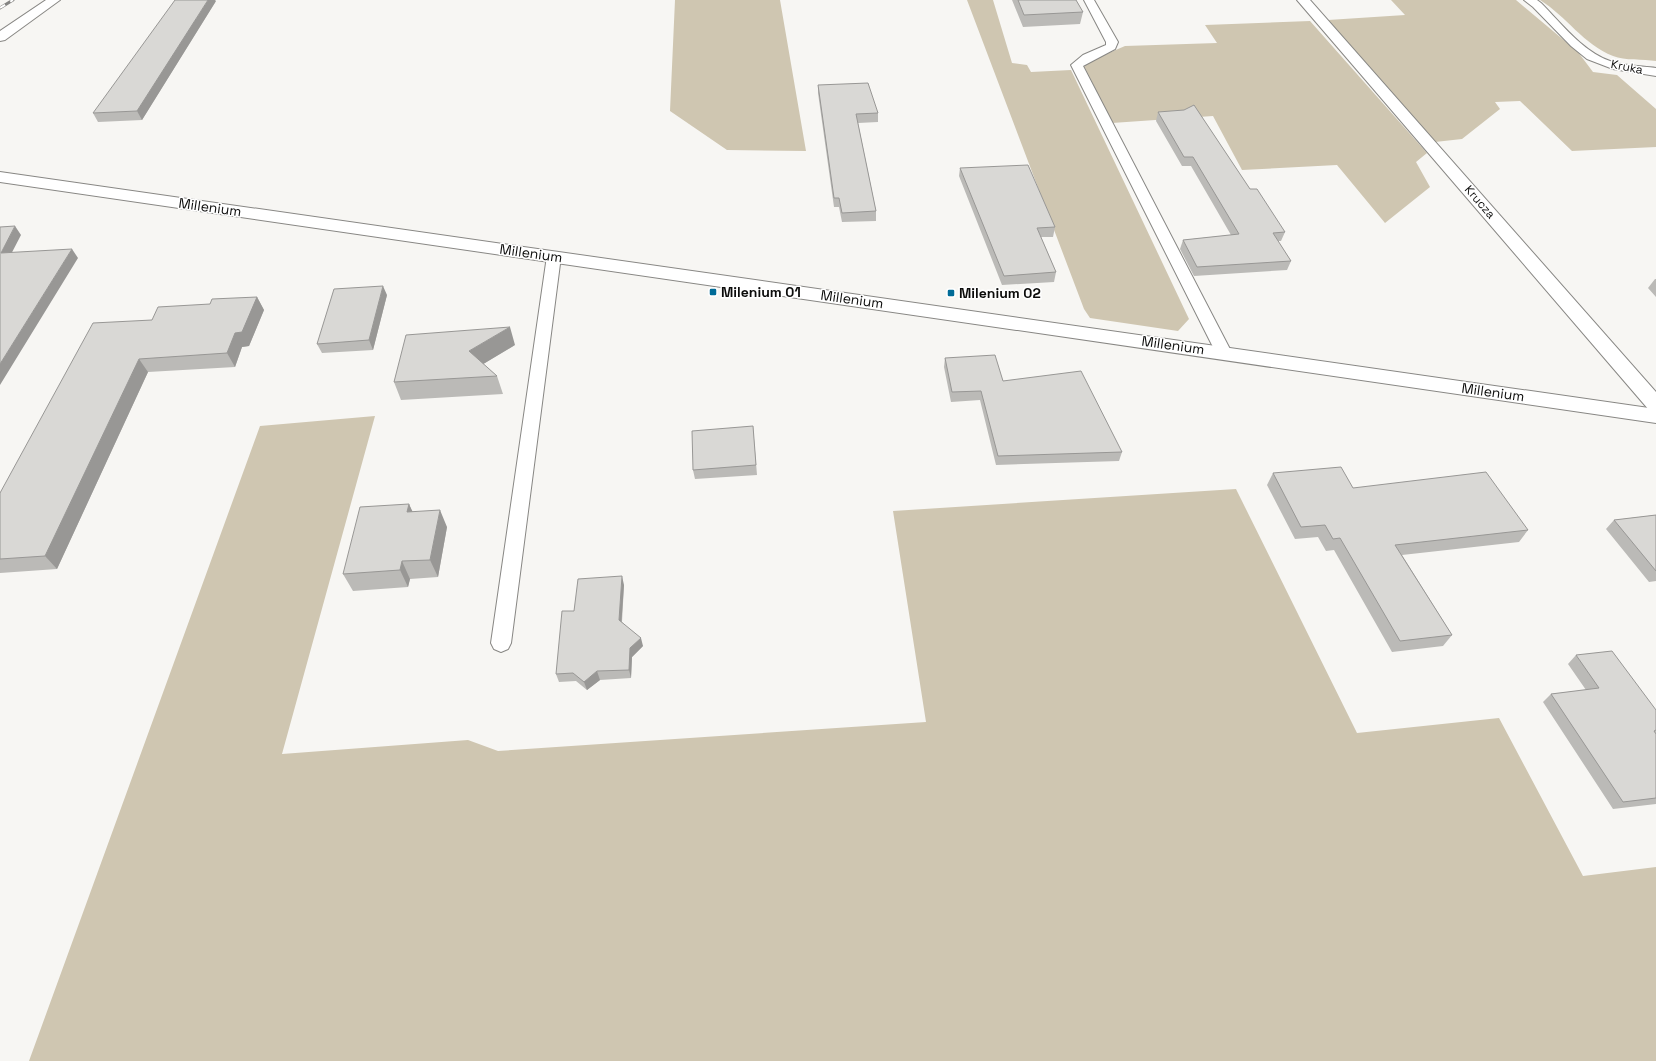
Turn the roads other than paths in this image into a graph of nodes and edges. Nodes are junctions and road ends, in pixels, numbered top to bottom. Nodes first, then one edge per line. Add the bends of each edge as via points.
1 (54, 0) edge
2 (1089, 0) edge
3 (1303, 0) edge
4 (1529, 0) edge
5 (0, 37) edge
6 (1656, 72) edge
7 (0, 177) edge
8 (554, 256) junction
9 (1224, 353) junction
10 (1656, 405) edge
11 (1656, 416) edge
12 (501, 643) dead end

1 - 5 street
2 - 9 lane via 1112,42 1111,47 1080,61 1077,65
3 - 10 street, Krucza
4 - 6 lane, Kruka via 1584,51 1599,61
7 - 8 street, Millenium
8 - 9 street, Millenium
8 - 12 lane
9 - 11 street, Millenium

